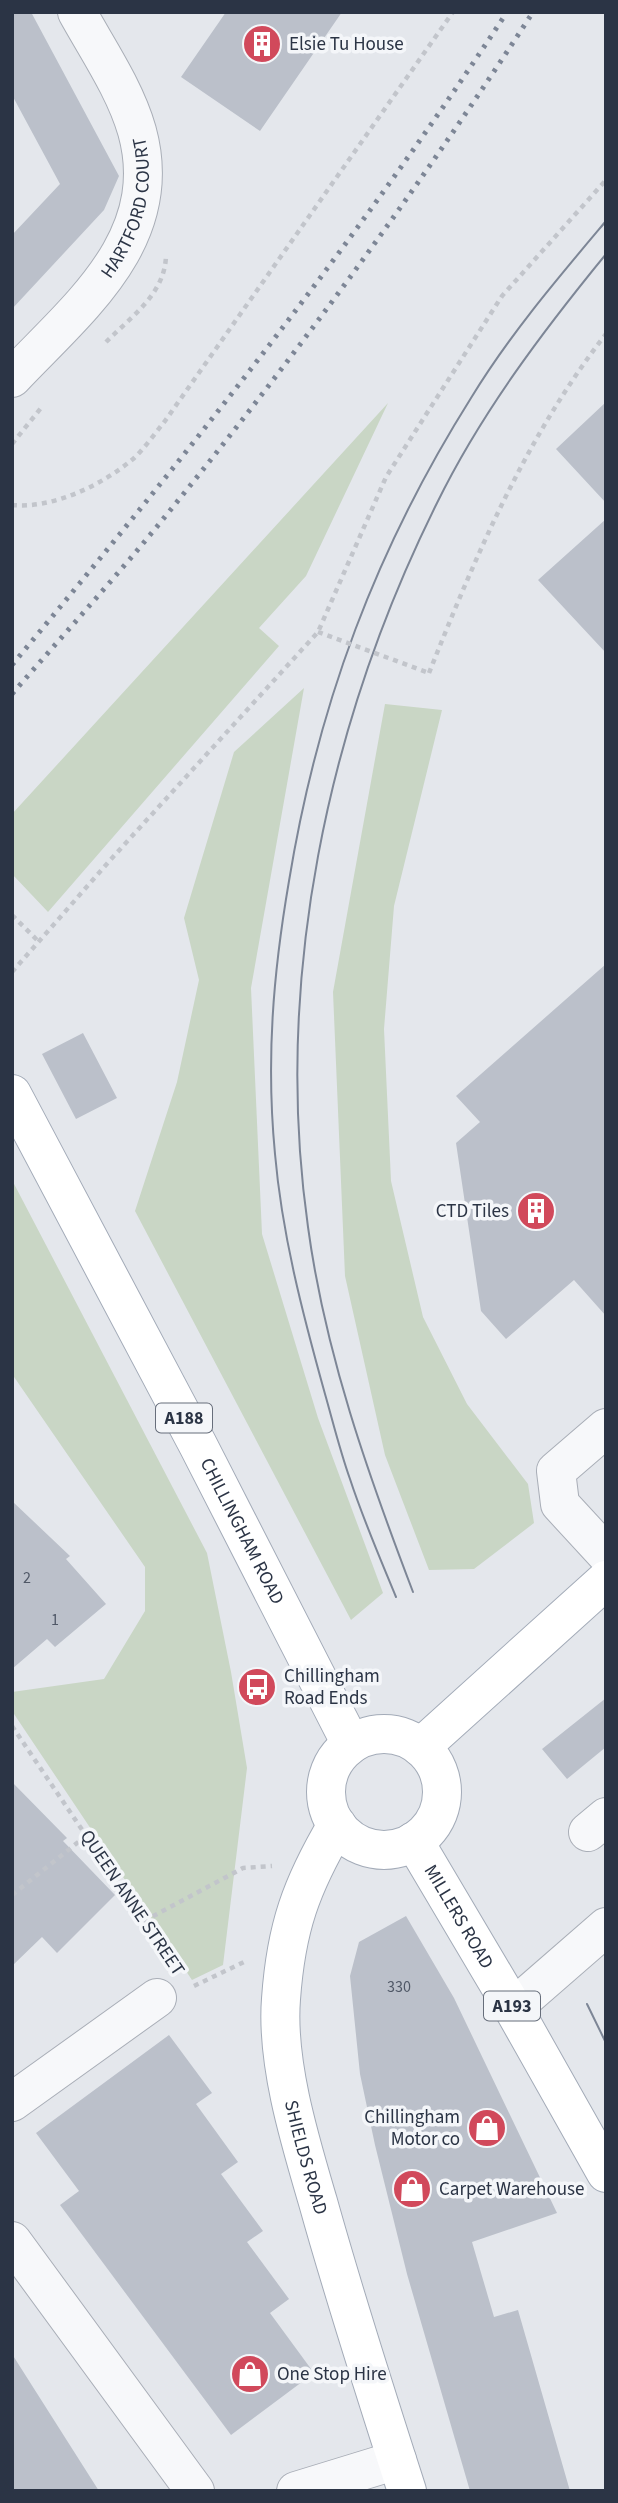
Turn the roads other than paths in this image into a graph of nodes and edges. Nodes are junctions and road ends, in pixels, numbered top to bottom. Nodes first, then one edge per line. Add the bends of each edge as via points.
1 (77, 12) edge
2 (12, 378) edge
3 (12, 1094) edge
4 (606, 1428) edge
5 (606, 1555) edge
6 (606, 1580) edge
7 (351, 1744) junction
8 (421, 1747) junction
9 (337, 1825) junction
10 (414, 1841) junction
11 (606, 1927) edge
12 (174, 1986) road end
13 (513, 2008) junction
14 (12, 2102) edge
15 (606, 2173) edge
16 (12, 2241) edge
17 (402, 2475) edge
18 (195, 2491) edge
19 (296, 2491) edge

1 - 2 street, HARTFORD COURT via 130,112 141,150 141,201 117,262
3 - 7 main road, CHILLINGHAM ROAD / A188
4 - 5 street via 556,1471 560,1504
6 - 8 main road
7 - 8 main road via 395,1734
7 - 9 main road via 330,1768 326,1782 325,1796
8 - 10 main road via 439,1774 441,1800 433,1822
9 - 10 main road via 359,1844 376,1849 396,1849
9 - 17 main road, SHIELDS ROAD via 314,1863 288,1940 281,2001 282,2047 301,2142
10 - 13 main road, MILLERS ROAD / A193
11 - 13 street
12 - 14 street
13 - 15 main road, MILLERS ROAD / A193
16 - 18 street
17 - 19 street

